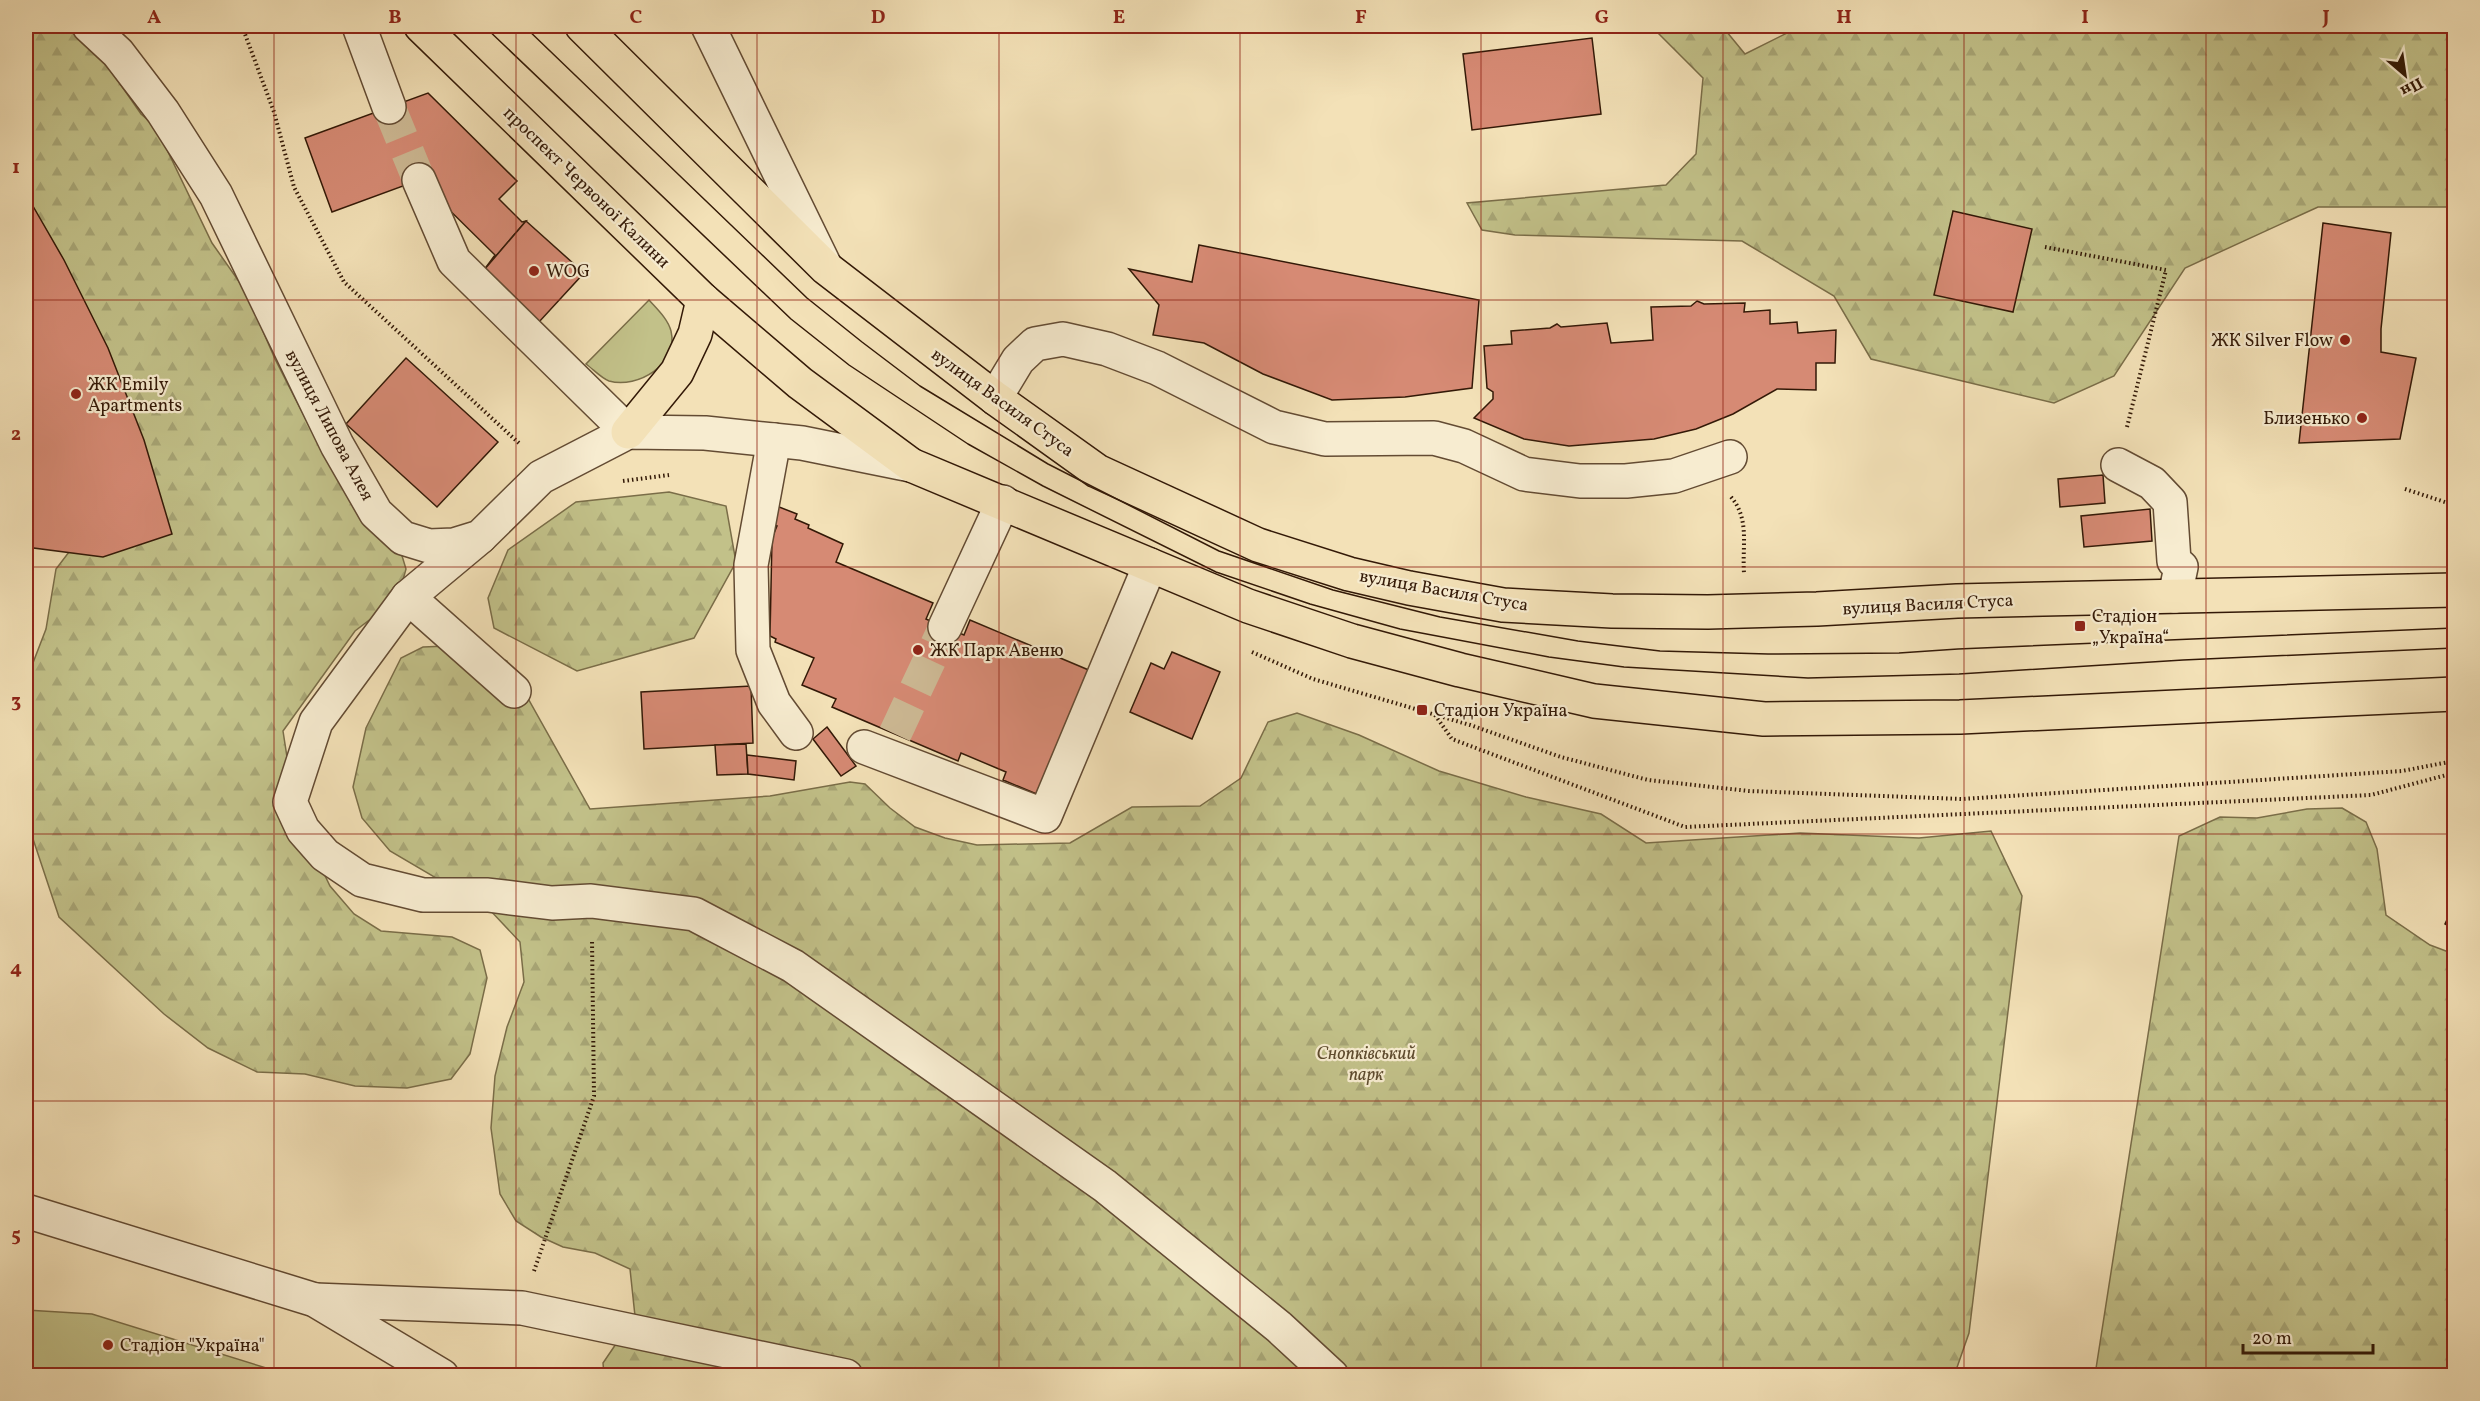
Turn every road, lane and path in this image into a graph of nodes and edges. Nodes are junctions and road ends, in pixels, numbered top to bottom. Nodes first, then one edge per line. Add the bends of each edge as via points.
1 (89, 26) edge
2 (242, 26) edge
3 (359, 26) edge
4 (421, 26) edge
5 (582, 26) edge
6 (708, 26) edge
7 (389, 107) tunnel mouth
8 (419, 180) tunnel mouth
9 (2044, 247) dead end
10 (826, 268) junction
11 (703, 300) junction
12 (995, 398) junction
13 (628, 432) junction
14 (774, 440) junction
15 (1730, 457) dead end
16 (911, 465) junction
17 (2118, 465) joint
18 (541, 477) junction
19 (2405, 489) dead end
20 (1004, 502) junction
21 (2454, 505) edge
22 (1744, 535) dead end
23 (480, 537) junction
24 (1150, 565) junction
25 (1750, 578) dead end
26 (2454, 590) edge
27 (2175, 596) junction
28 (408, 597) junction
29 (945, 627) tunnel mouth
30 (514, 691) dead end
31 (2454, 694) edge
32 (796, 733) dead end
33 (881, 745) dead end
34 (2454, 761) edge
35 (2454, 773) edge
36 (591, 901) junction
37 (26, 1211) edge
38 (315, 1300) junction
39 (522, 1308) junction
40 (442, 1376) edge
41 (846, 1376) edge
42 (1332, 1376) edge

1 - 23 street, вулиця Липова Алея via 118,53 163,112 216,195 337,445 376,513 404,538 429,546 454,545
2 - 18 path via 274,112 294,187 344,282 522,447
3 - 7 street
4 - 11 main road, проспект Червоної Калини
5 - 10 main road
6 - 10 street, вулиця Василя Стуса
8 - 13 street via 454,261
9 - 17 path via 2166,270
10 - 12 main road, вулиця Василя Стуса
11 - 13 main road via 694,334 677,372
11 - 16 main road, проспект Червоної Калини via 800,383
12 - 15 street via 1018,360 1035,344 1062,339 1107,349 1157,368 1274,427 1325,439 1434,438 1464,446 1524,474 1580,481 1674,476
12 - 27 main road, вулиця Василя Стуса via 1097,471 1258,545 1349,574 1480,601 1612,611 1708,612
13 - 14 street, вулиця Липова Алея via 705,433
13 - 18 street, вулиця Липова Алея
14 - 16 street, вулиця Липова Алея
14 - 32 street via 751,565 753,650 774,703
16 - 20 main road
17 - 27 street via 2152,483 2170,502 2174,561 2181,567
18 - 23 street, вулиця Липова Алея
19 - 21 path
20 - 24 main road
20 - 29 street
22 - 25 path via 1744,573
23 - 28 street
24 - 31 main road via 1248,606 1363,644 1594,701 1679,711 1764,719 1949,717
24 - 33 street via 1045,816
26 - 27 main road, вулиця Василя Стуса
28 - 30 street
28 - 36 street via 316,722 290,802 303,830 325,855 362,880 412,893 488,895 552,903
34 - 35 path via 2402,771 1962,799 1749,791 1648,780 1561,757 1434,714 1452,739 1685,826 2371,795
36 - 39 path via 594,1096
36 - 42 street via 694,914 793,966 1105,1186
37 - 38 street
38 - 39 street
38 - 40 street
39 - 41 street

